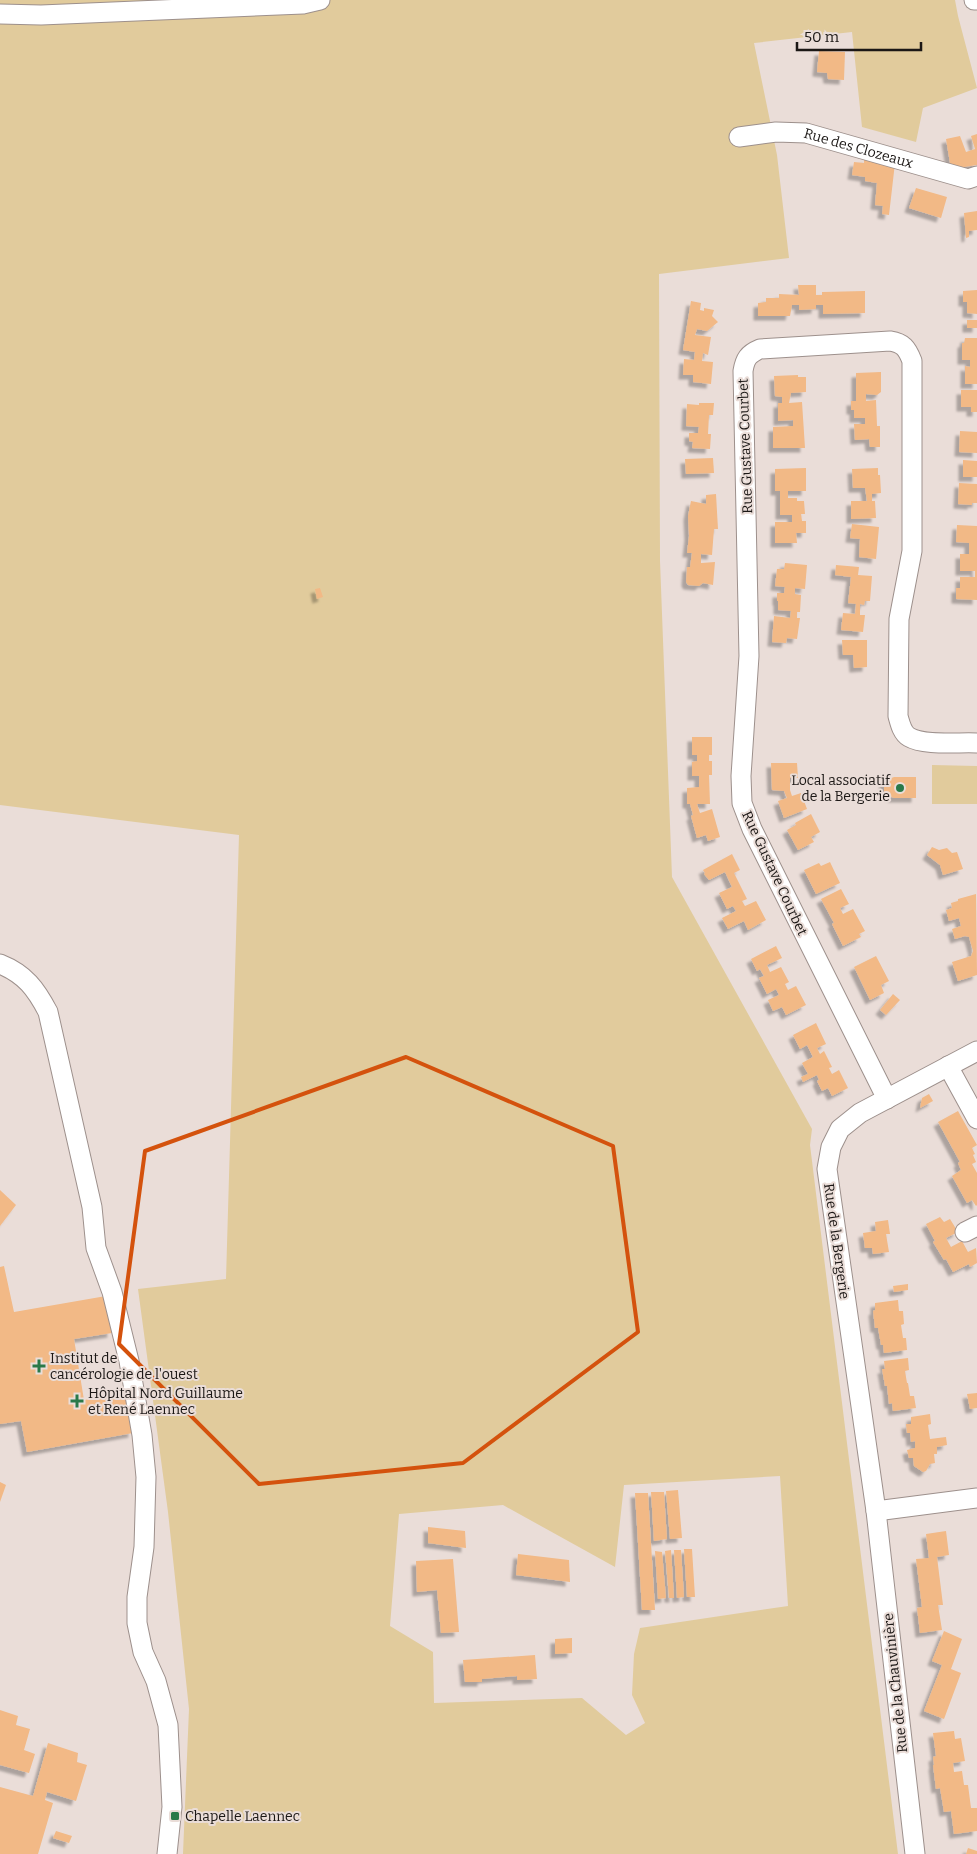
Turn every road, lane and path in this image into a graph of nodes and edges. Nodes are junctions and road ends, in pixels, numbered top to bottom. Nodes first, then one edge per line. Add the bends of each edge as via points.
1 (320, 0) edge
2 (0, 14) edge
3 (739, 137) dead end
4 (977, 176) edge
5 (977, 742) edge
6 (0, 964) edge
7 (977, 1051) edge
8 (948, 1066) junction
9 (887, 1099) junction
10 (977, 1119) edge
11 (977, 1498) edge
12 (876, 1511) junction
13 (167, 1854) edge
14 (915, 1854) edge

1 - 2 street via 303,4
3 - 4 street, Rue des Clozeaux via 776,132 806,133 968,179
5 - 9 street, Rue Gustave Courbet via 920,741 907,736 898,716 899,619 912,551 912,361 907,349 890,341 752,352 745,360 743,371 749,656 742,804
6 - 13 street via 33,986 48,1012 92,1206 96,1248 112,1292 136,1400 146,1477 137,1623 143,1652 156,1681 168,1725 172,1807
7 - 8 street, Rue de la Bergerie
8 - 9 street, Rue de la Bergerie
8 - 10 street
9 - 12 street, Rue de la Bergerie via 860,1112 840,1129 831,1147 827,1169
11 - 12 street
12 - 14 street, Rue de la Chauvinière

